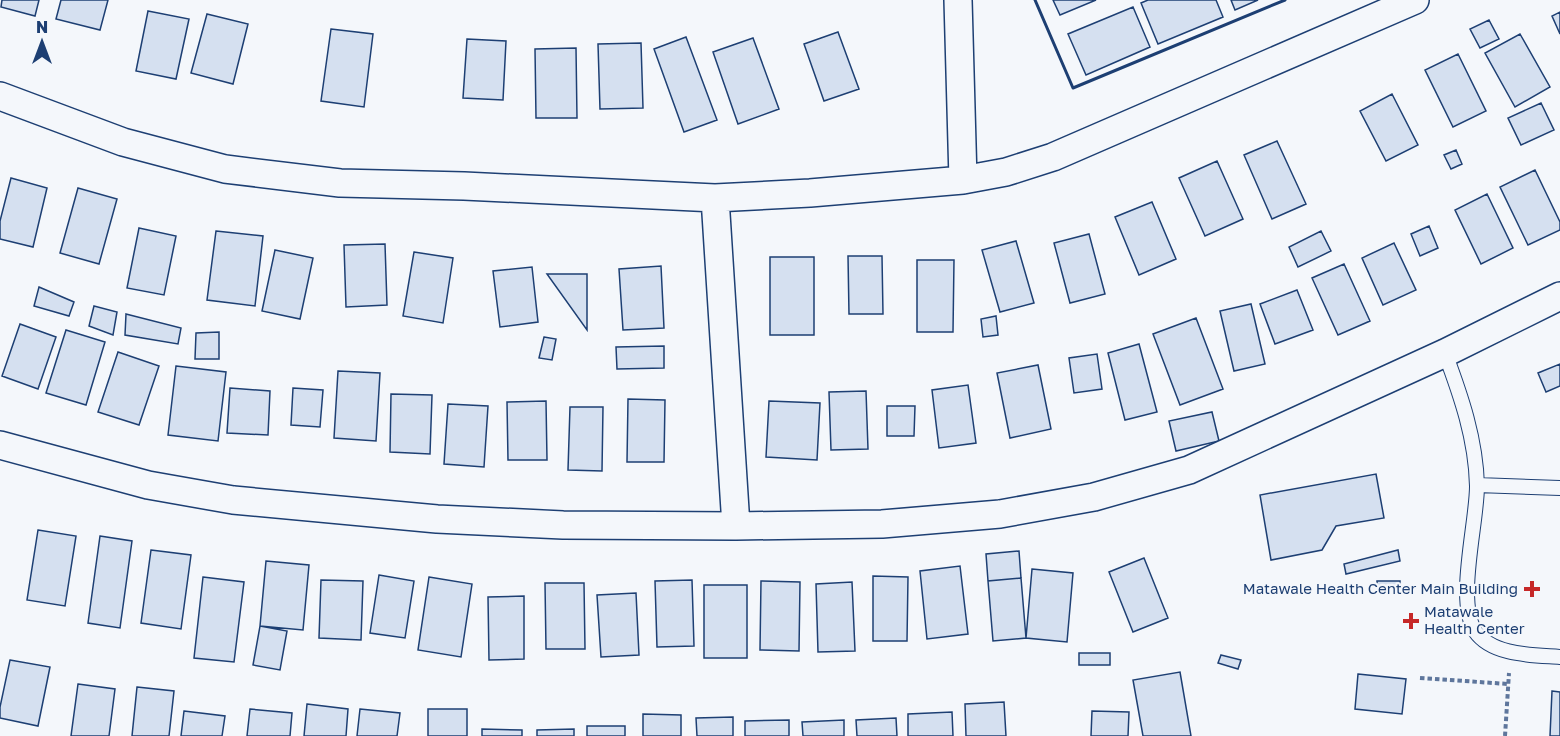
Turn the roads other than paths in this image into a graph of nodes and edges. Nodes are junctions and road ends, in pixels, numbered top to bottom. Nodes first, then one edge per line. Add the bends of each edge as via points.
1 (958, 0) edge
2 (1415, 0) edge
3 (0, 96) edge
4 (963, 180) junction
5 (715, 198) junction
6 (1560, 296) edge
7 (1445, 353) junction
8 (0, 445) edge
9 (1477, 485) junction
10 (1560, 488) edge
11 (736, 526) junction
12 (1560, 657) edge

1 - 4 street
2 - 4 street via 1053,157
3 - 5 street via 123,142 225,169 340,183
4 - 5 street
5 - 11 street
6 - 7 street
7 - 9 lane via 1465,410
7 - 11 street via 1189,470 1094,497 1000,514 882,524
8 - 11 street via 148,485 233,500 460,520
9 - 10 lane
9 - 12 lane via 1468,598 1476,633 1492,645 1512,652

